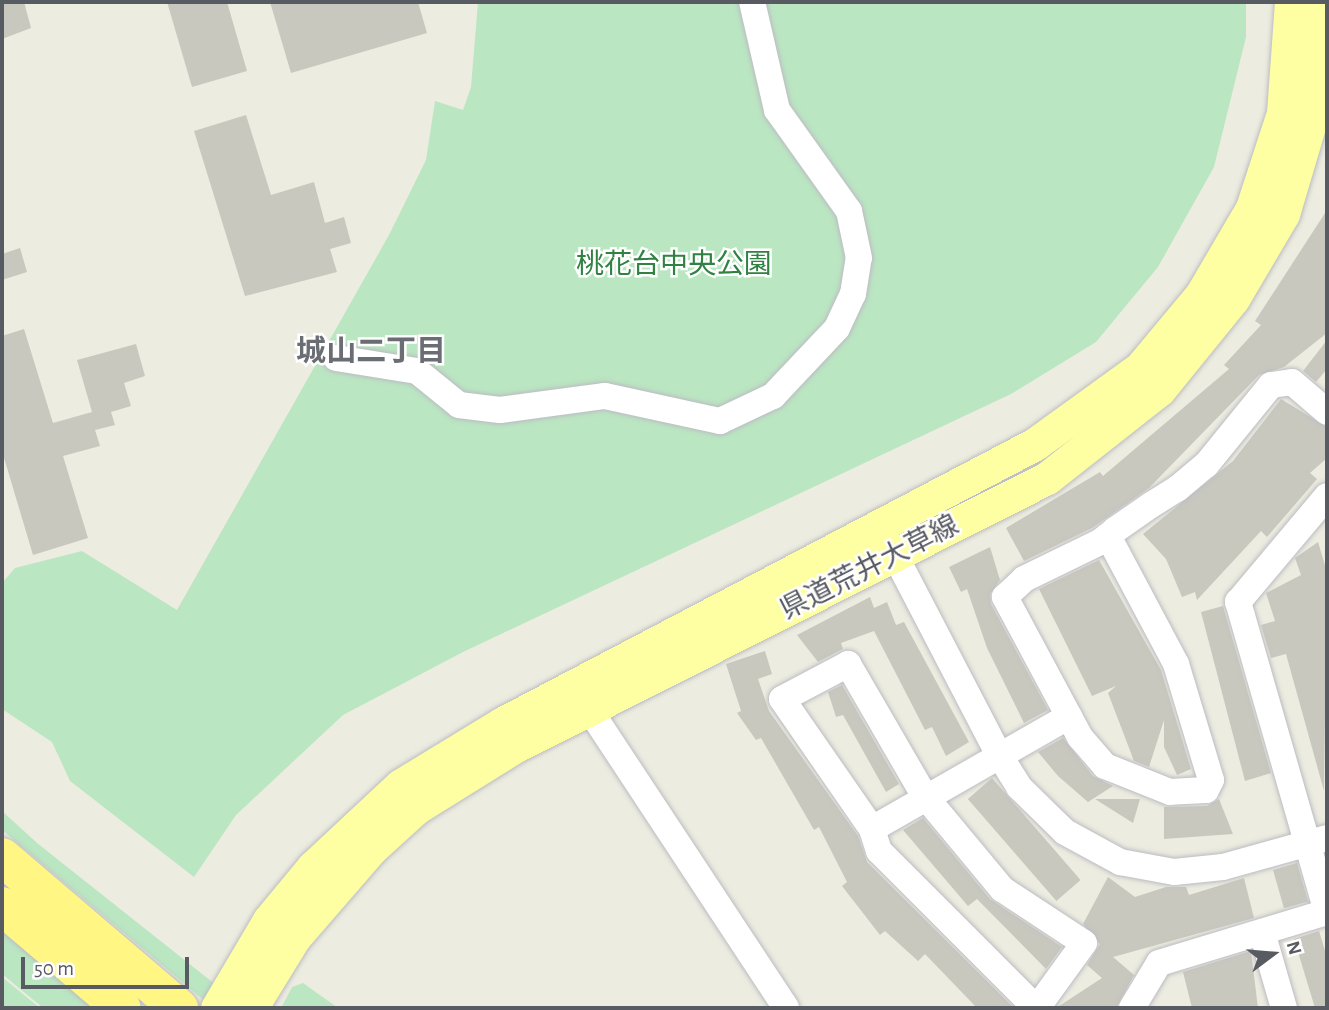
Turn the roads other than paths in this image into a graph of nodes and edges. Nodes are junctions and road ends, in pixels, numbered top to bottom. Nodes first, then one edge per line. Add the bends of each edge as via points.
1 (752, 2) edge
2 (1291, 2) edge
3 (1321, 2) edge
4 (336, 358) dead end
5 (1327, 412) edge
6 (1326, 503) edge
7 (880, 527) junction
8 (1108, 536) junction
9 (896, 556) junction
10 (589, 709) junction
11 (1069, 716) junction
12 (998, 753) junction
13 (924, 795) junction
14 (872, 830) junction
15 (1317, 841) edge
16 (2, 857) edge
17 (2, 906) edge
18 (1327, 912) edge
19 (1262, 932) junction
20 (122, 1008) edge
21 (179, 1008) edge
22 (217, 1008) edge
23 (251, 1008) edge
24 (786, 1008) edge
25 (1036, 1008) edge
26 (1132, 1008) edge
27 (1284, 1008) edge

1 - 4 street via 777,110 849,211 859,258 853,294 836,328 773,396 720,421 605,396 487,409 459,404 417,371
2 - 7 main road, 県道荒井大草線 via 1289,73 1269,161 1229,251 1174,331 1089,410
3 - 9 main road, 県道荒井大草線 via 1312,116 1283,214 1257,264 1196,350 1105,437 1048,478
5 - 8 street via 1292,382 1270,385 1206,466
6 - 15 street via 1238,602
7 - 9 street
7 - 22 main road, 県道荒井大草線 via 503,723 401,785 313,867 269,920
8 - 11 street via 1024,579 1005,597
8 - 11 street via 1176,664 1211,780 1206,790 1170,792 1124,778 1105,765
9 - 10 main road, 県道荒井大草線
9 - 12 street
10 - 23 main road, 県道荒井大草線 via 416,808 372,848 294,938
10 - 24 street
11 - 12 street
12 - 13 street
12 - 15 street via 1019,787 1065,832 1120,862 1195,871
13 - 14 street
13 - 14 street via 848,664 782,699
13 - 25 street via 1002,889 1084,943
14 - 25 street via 879,851 912,888
15 - 18 street
16 - 21 highway
17 - 20 highway
18 - 19 street
19 - 26 street via 1159,963
19 - 27 street

